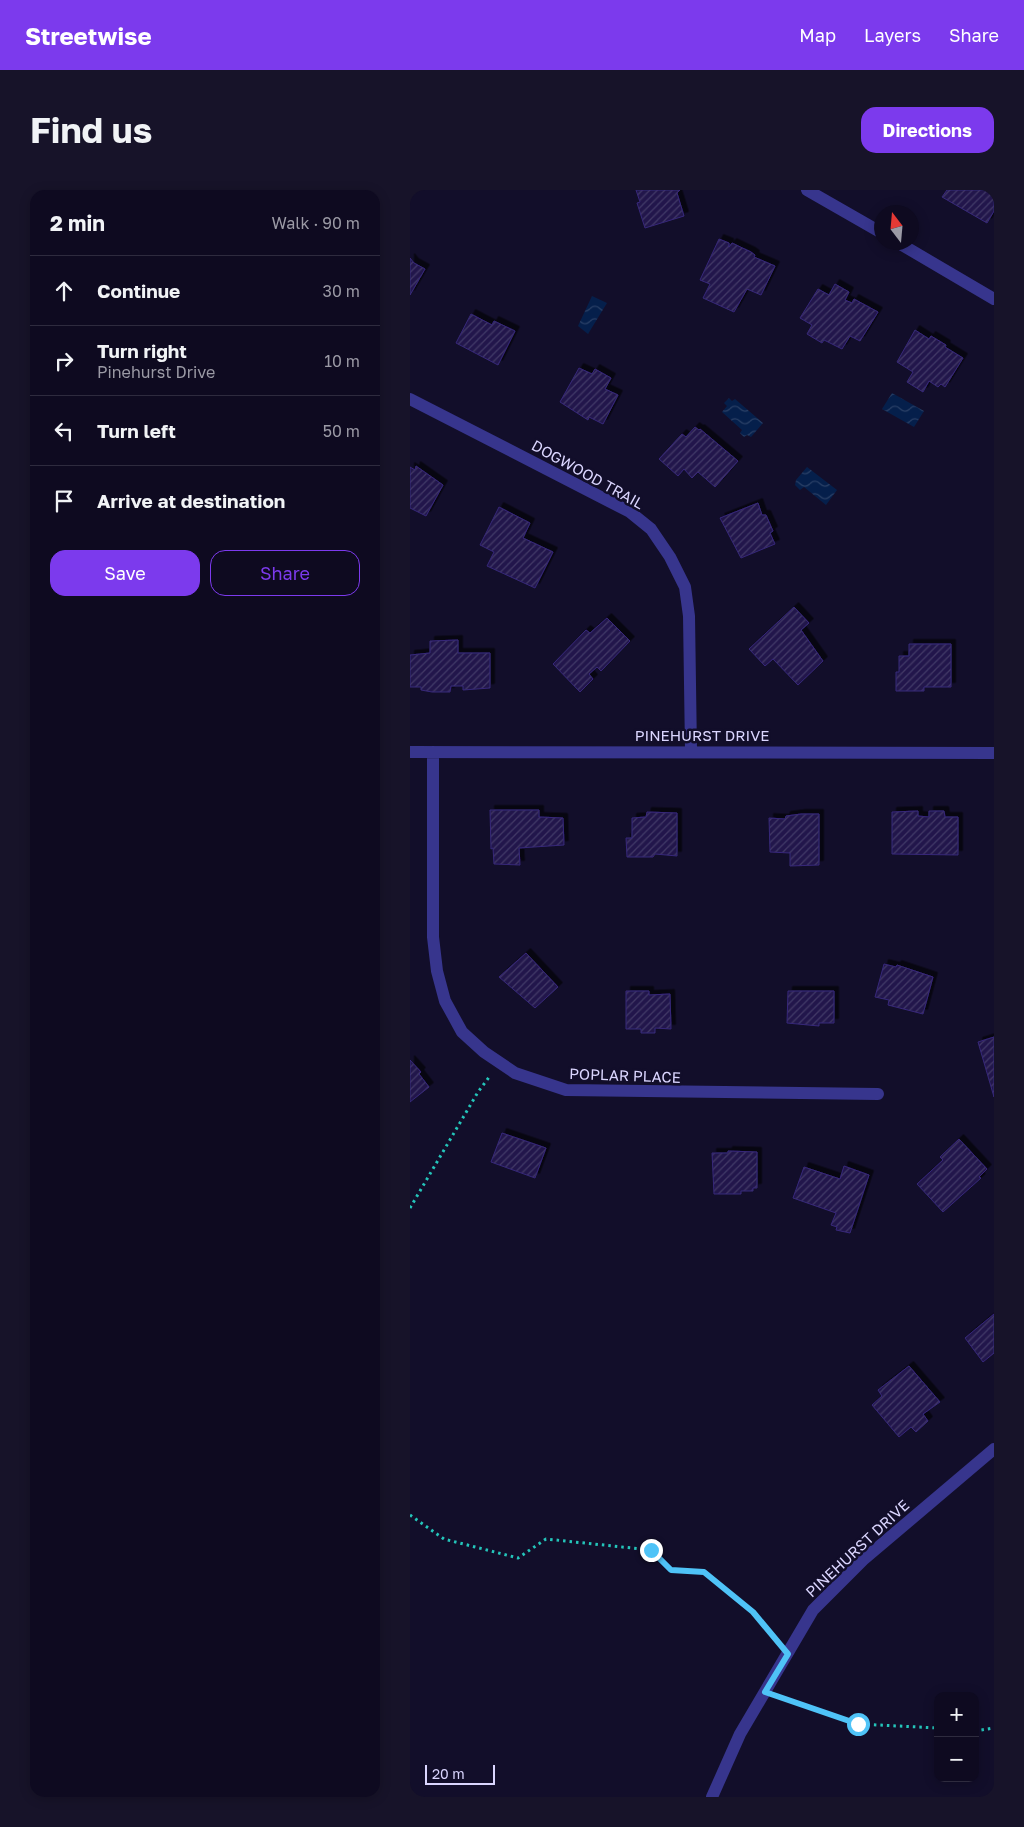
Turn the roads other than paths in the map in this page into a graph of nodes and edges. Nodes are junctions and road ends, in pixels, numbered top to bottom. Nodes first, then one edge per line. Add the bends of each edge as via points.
1 (807, 190) edge
2 (874, 229) edge
3 (911, 250) edge
4 (994, 299) edge
5 (410, 399) edge
6 (691, 751) junction
7 (410, 752) edge
8 (433, 752) junction
9 (994, 753) edge
10 (878, 1094) dead end
11 (994, 1449) edge
12 (712, 1797) edge

1 - 2 street
3 - 4 street
5 - 6 street, DOGWOOD TRAIL via 630,512 651,529 685,587 689,616
6 - 8 street, PINEHURST DRIVE
6 - 9 street, PINEHURST DRIVE
7 - 8 street, PINEHURST DRIVE
8 - 10 street, POPLAR PLACE via 433,937 437,971 445,1000 462,1032 498,1063 515,1073 566,1090
11 - 12 street, PINEHURST DRIVE via 837,1584 813,1610 740,1734

